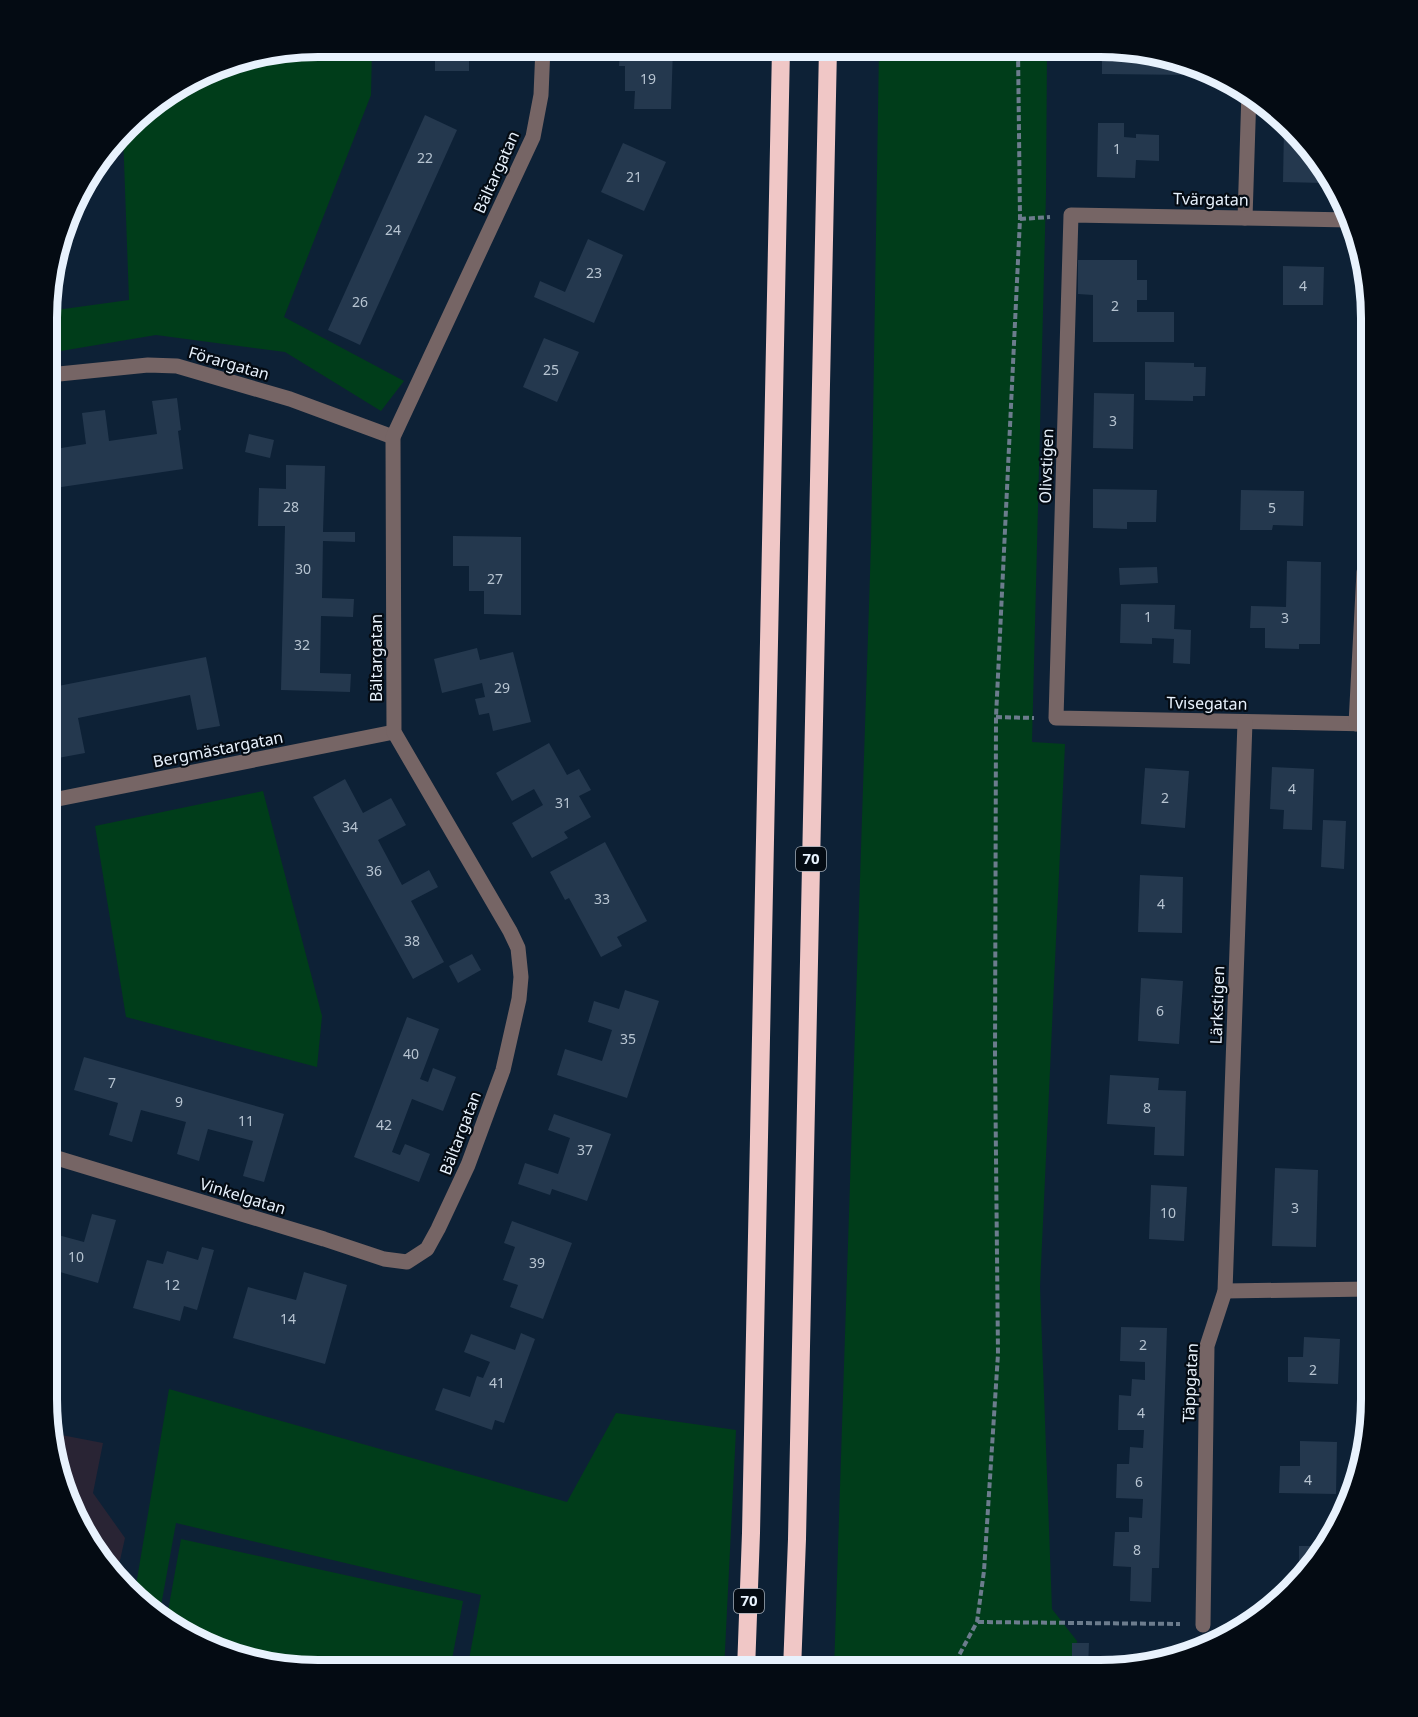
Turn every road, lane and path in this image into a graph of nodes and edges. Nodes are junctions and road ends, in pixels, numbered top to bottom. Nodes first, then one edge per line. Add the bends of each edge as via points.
1 (543, 57) edge
2 (781, 57) edge
3 (828, 57) edge
4 (1018, 57) edge
5 (1249, 104) edge
6 (1071, 215) joint
7 (1245, 218) junction
8 (1342, 220) edge
9 (57, 374) edge
10 (393, 437) junction
11 (996, 717) junction
12 (1056, 718) junction
13 (1245, 722) junction
14 (1361, 724) edge
15 (394, 732) junction
16 (57, 799) edge
17 (57, 1158) edge
18 (427, 1249) joint
19 (1361, 1288) edge
20 (1225, 1291) junction
21 (978, 1622) junction
22 (1203, 1624) junction
23 (1229, 1626) edge
24 (746, 1660) edge
25 (792, 1660) edge
26 (957, 1660) edge

1 - 10 street, Bältargatan via 533,137
2 - 24 highway, 70
3 - 25 highway, 70
4 - 11 path via 1020,219
5 - 7 street
6 - 7 street, Tvärgatan
6 - 12 street, Olivstigen
7 - 8 street, Tvärgatan
9 - 10 street, Förargatan via 177,366 290,399
10 - 15 street, Bältargatan
11 - 12 path
11 - 21 path via 994,1058 998,1354
12 - 13 street, Tvisegatan
13 - 14 street, Tvisegatan
13 - 20 street, Lärkstigen
15 - 16 street, Bergmästargatan
15 - 18 street, Bältargatan via 510,931 518,948 521,977 503,1070 468,1166
17 - 18 street, Vinkelgatan via 384,1259 407,1262
19 - 20 street
20 - 22 street, Täppgatan via 1207,1346
21 - 22 path
21 - 26 path
22 - 23 path

